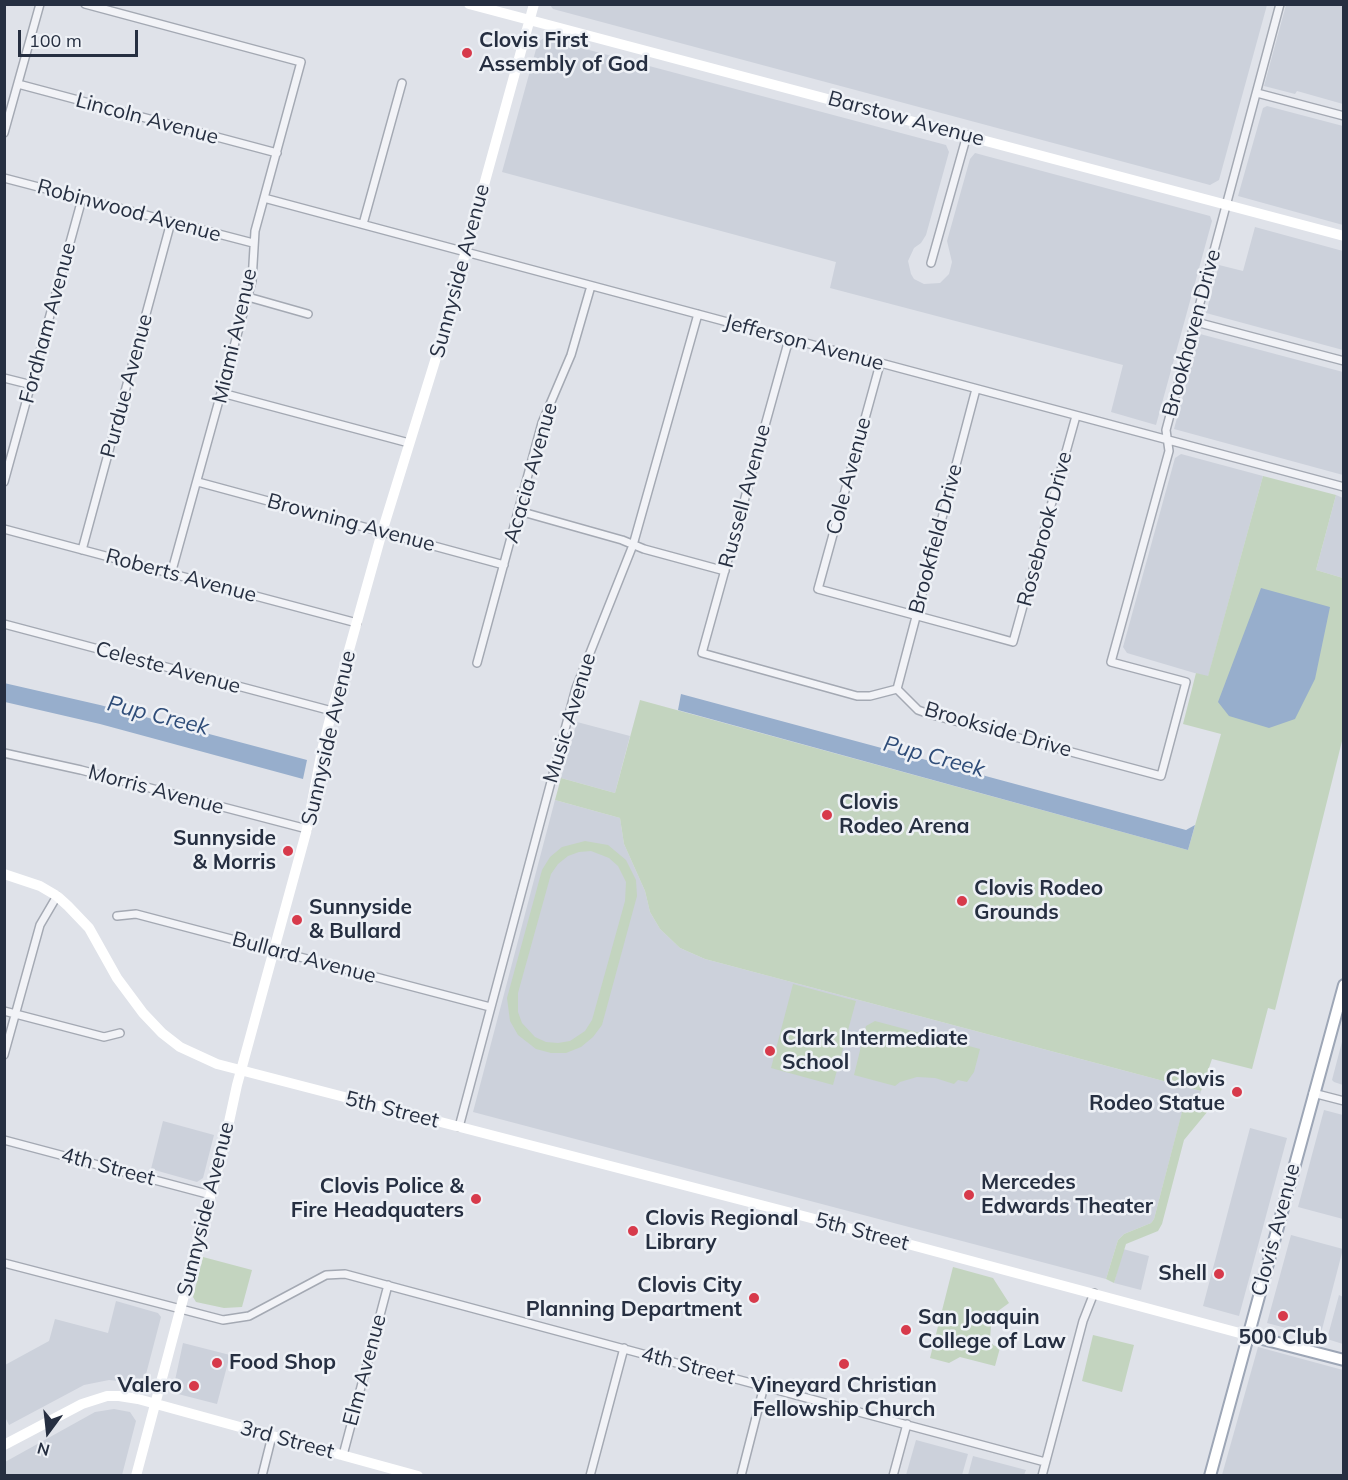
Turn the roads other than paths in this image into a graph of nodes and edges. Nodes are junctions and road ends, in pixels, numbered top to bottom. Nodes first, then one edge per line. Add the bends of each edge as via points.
1 (40, 4) edge
2 (85, 4) edge
3 (469, 4) edge
4 (534, 4) edge
5 (1280, 4) edge
6 (530, 20) junction
7 (402, 83) dead end
8 (18, 84) junction
9 (1257, 93) junction
10 (1344, 116) edge
11 (4, 133) edge
12 (967, 135) junction
13 (277, 153) junction
14 (4, 178) edge
15 (264, 198) junction
16 (82, 199) junction
17 (1227, 203) junction
18 (171, 222) junction
19 (363, 224) junction
20 (1344, 236) edge
21 (253, 243) junction
22 (466, 252) junction
23 (931, 263) dead end
24 (591, 286) junction
25 (248, 297) junction
26 (308, 314) dead end
27 (698, 314) junction
28 (1196, 322) junction
29 (789, 339) junction
30 (1344, 362) edge
31 (880, 364) junction
32 (4, 378) edge
33 (32, 386) junction
34 (976, 389) junction
35 (222, 393) junction
36 (1076, 416) junction
37 (1168, 440) junction
38 (409, 443) junction
39 (4, 482) edge
40 (198, 482) junction
41 (1344, 488) edge
42 (519, 511) junction
43 (4, 529) edge
44 (382, 532) junction
45 (633, 545) junction
46 (82, 550) junction
47 (504, 565) junction
48 (725, 571) junction
49 (171, 574) junction
50 (916, 616) junction
51 (357, 623) junction
52 (4, 624) edge
53 (477, 663) dead end
54 (897, 689) junction
55 (332, 711) junction
56 (4, 753) edge
57 (1161, 776) joint
58 (307, 829) junction
59 (4, 874) edge
60 (57, 896) junction
61 (117, 916) dead end
62 (275, 951) junction
63 (1344, 985) edge
64 (490, 1007) junction
65 (4, 1011) edge
66 (16, 1014) junction
67 (120, 1033) dead end
68 (4, 1055) edge
69 (241, 1071) junction
70 (1313, 1093) junction
71 (1344, 1101) edge
72 (459, 1127) junction
73 (4, 1140) edge
74 (211, 1195) junction
75 (4, 1263) edge
76 (388, 1285) junction
77 (1094, 1293) junction
78 (180, 1310) junction
79 (1247, 1335) junction
80 (624, 1348) junction
81 (1344, 1360) edge
82 (764, 1386) junction
83 (155, 1404) junction
84 (907, 1424) junction
85 (272, 1436) junction
86 (5, 1442) edge
87 (343, 1455) junction
88 (1045, 1462) junction
89 (388, 1472) edge
90 (136, 1476) edge
91 (262, 1476) edge
92 (418, 1476) edge
93 (590, 1476) edge
94 (741, 1476) edge
95 (893, 1476) edge
96 (1042, 1476) edge
97 (1210, 1476) edge

1 - 8 street
2 - 13 street, Miami Avenue via 301,62
3 - 6 main road, Barstow Avenue
4 - 6 main road, Sunnyside Avenue
5 - 9 street, Brookhaven Drive
6 - 12 main road, Barstow Avenue
6 - 22 main road, Sunnyside Avenue
7 - 19 street
8 - 11 street
8 - 13 street, Lincoln Avenue
9 - 10 street
9 - 17 street, Brookhaven Drive
12 - 17 main road, Barstow Avenue
12 - 23 street
13 - 15 street, Miami Avenue
14 - 16 street, Robinwood Avenue
15 - 19 street, Jefferson Avenue
15 - 21 street, Miami Avenue
16 - 18 street, Robinwood Avenue
16 - 33 street, Fordham Avenue
17 - 20 main road, Barstow Avenue
17 - 28 street, Brookhaven Drive
18 - 21 street, Robinwood Avenue
18 - 46 street, Purdue Avenue
19 - 22 street, Jefferson Avenue
21 - 25 street, Miami Avenue
22 - 24 street, Jefferson Avenue
22 - 38 main road, Sunnyside Avenue
24 - 27 street, Jefferson Avenue
24 - 42 street, Acacia Avenue via 571,356 542,423
25 - 26 street
25 - 35 street, Miami Avenue
27 - 29 street, Jefferson Avenue
27 - 45 street, Music Avenue
28 - 30 street
28 - 37 street, Brookhaven Drive via 1166,430
29 - 31 street, Jefferson Avenue
29 - 48 street, Russell Avenue
31 - 34 street, Jefferson Avenue
31 - 50 street, Cole Avenue via 818,589
32 - 33 street
33 - 39 street, Fordham Avenue
34 - 36 street, Jefferson Avenue
34 - 50 street, Brookfield Drive
35 - 38 street
35 - 40 street, Miami Avenue
36 - 37 street, Jefferson Avenue
36 - 50 street, Rosebrook Drive via 1014,642
37 - 41 street, Jefferson Avenue
37 - 57 street, Brookhaven Drive via 1169,451 1111,662 1186,682
38 - 44 main road, Sunnyside Avenue
40 - 44 street, Browning Avenue
40 - 49 street, Miami Avenue
42 - 45 street
42 - 47 street, Acacia Avenue
43 - 46 street, Roberts Avenue
44 - 47 street, Browning Avenue
44 - 51 main road, Sunnyside Avenue
45 - 48 street
45 - 64 street, Music Avenue via 576,688
46 - 49 street, Roberts Avenue
47 - 53 street, Acacia Avenue
48 - 54 street, Russell Avenue via 702,653 857,696
49 - 51 street, Roberts Avenue
50 - 54 street, Brookfield Drive
51 - 55 main road, Sunnyside Avenue
52 - 55 street, Celeste Avenue
54 - 57 street, Brookside Drive via 918,710 929,714
55 - 58 main road, Sunnyside Avenue
56 - 58 street, Morris Avenue
58 - 62 main road, Sunnyside Avenue
59 - 60 main road
60 - 66 street via 40,925
60 - 69 main road via 89,928 126,990 162,1033 199,1057
61 - 62 street, Bullard Avenue via 136,914
62 - 64 street, Bullard Avenue
62 - 69 main road, Sunnyside Avenue
63 - 70 main road, Clovis Avenue
64 - 72 street, Music Avenue
65 - 66 street
66 - 67 street via 104,1037
66 - 68 street
69 - 72 main road, 5th Street
69 - 74 main road, Sunnyside Avenue
70 - 71 street
70 - 79 main road, Clovis Avenue
72 - 77 main road, 5th Street
73 - 74 street, 4th Street
74 - 78 main road, Sunnyside Avenue
75 - 78 street
76 - 78 street, 4th Street via 330,1274 244,1318 217,1319
76 - 80 street, 4th Street
76 - 87 street, Elm Avenue
77 - 79 main road, 5th Street
77 - 88 street
78 - 83 main road, Sunnyside Avenue
79 - 81 main road, 5th Street
79 - 97 main road, Clovis Avenue
80 - 82 street, 4th Street
80 - 93 street
82 - 84 street, 4th Street
82 - 94 street
83 - 85 main road, 3rd Street
83 - 86 main road, 3rd Street via 119,1396 97,1398
83 - 90 main road, Sunnyside Avenue
84 - 88 street, 4th Street
84 - 95 street
85 - 87 main road, 3rd Street
85 - 91 street
87 - 89 main road, 3rd Street
88 - 96 street
89 - 92 main road, 3rd Street

